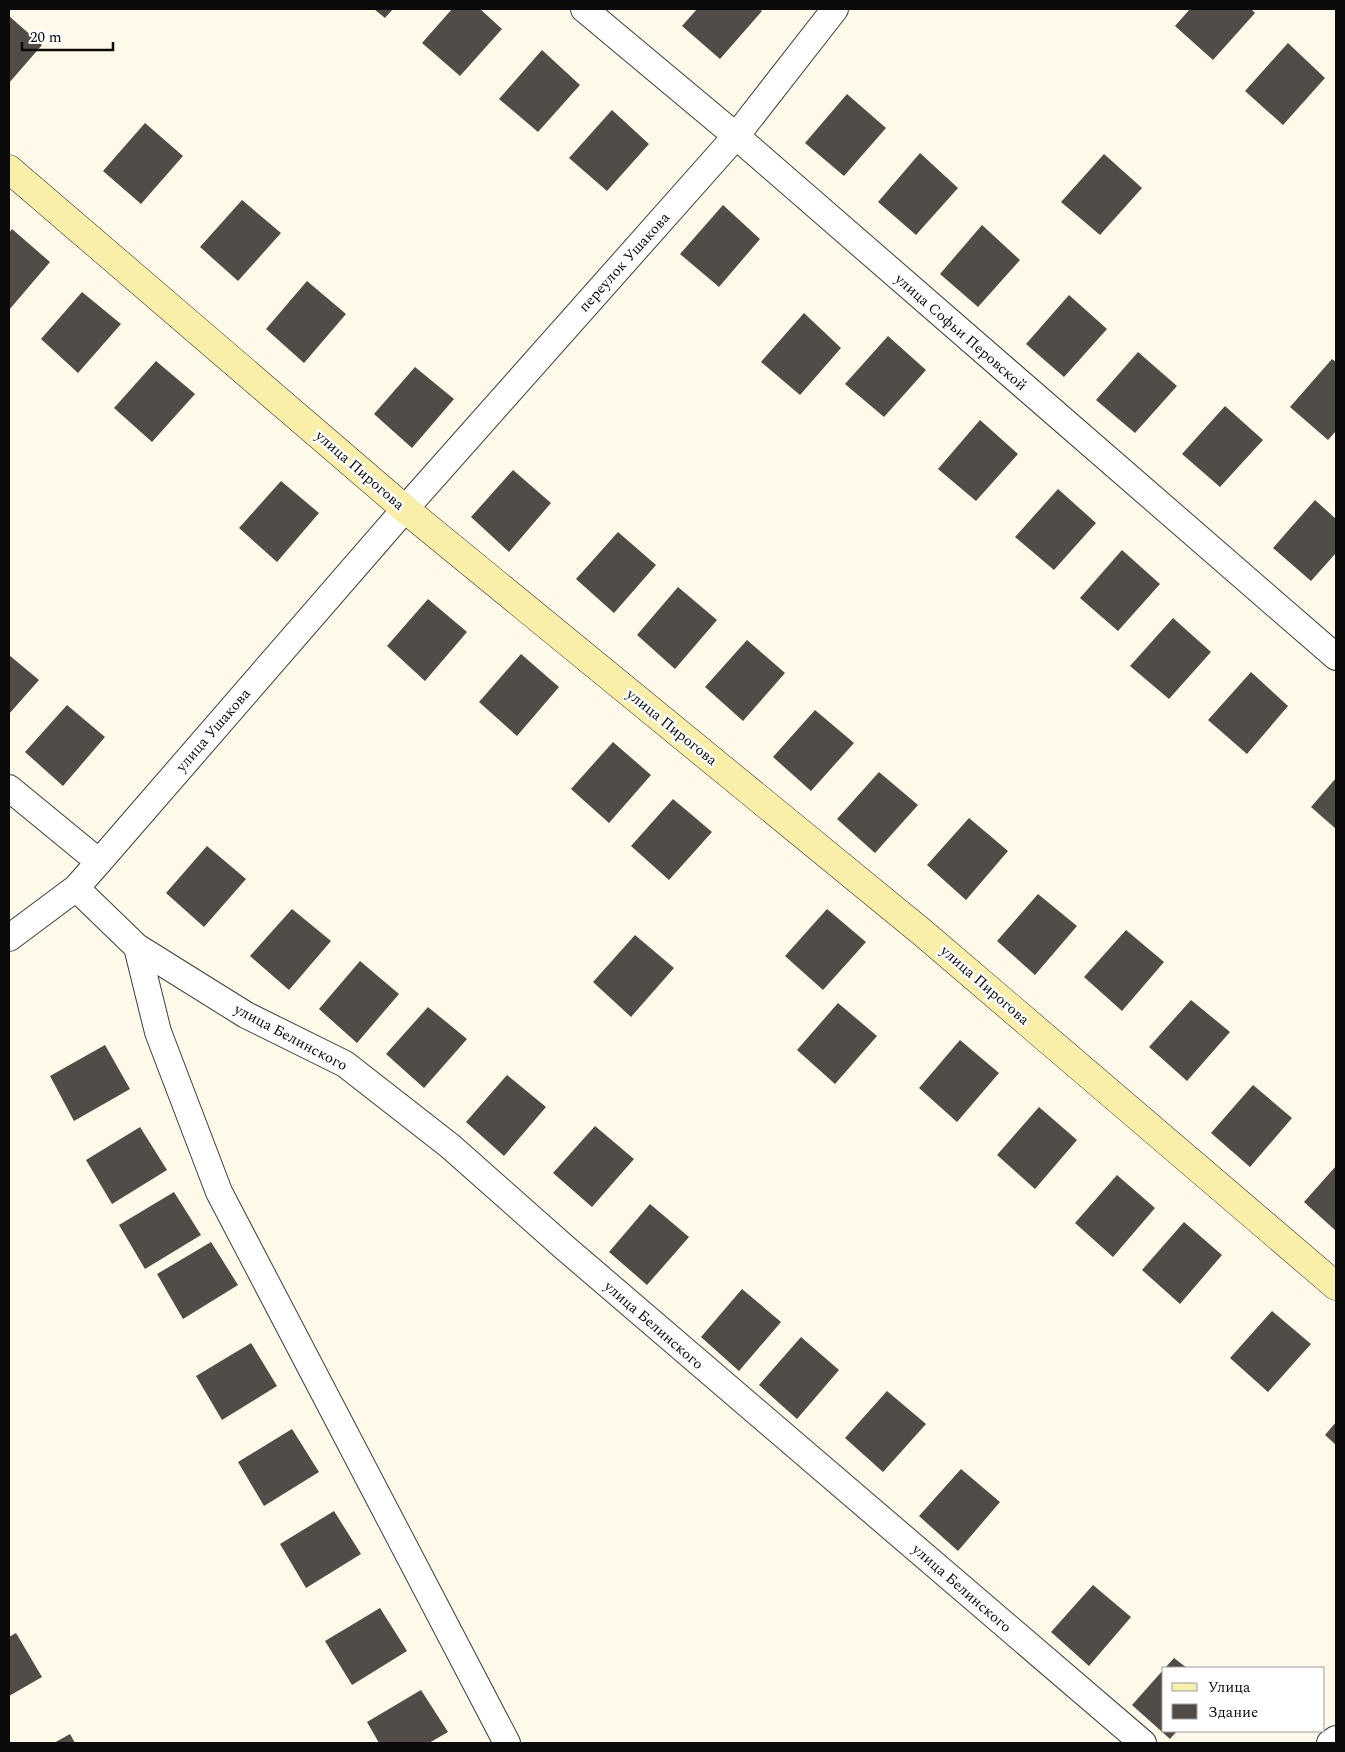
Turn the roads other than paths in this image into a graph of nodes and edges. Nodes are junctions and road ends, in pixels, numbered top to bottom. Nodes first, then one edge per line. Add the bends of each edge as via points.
1 (584, 9) edge
2 (835, 9) edge
3 (736, 136) junction
4 (9, 169) edge
5 (405, 509) junction
6 (1336, 657) edge
7 (9, 788) edge
8 (99, 862) junction
9 (76, 888) junction
10 (9, 938) edge
11 (137, 947) junction
12 (1336, 1286) edge
13 (1336, 1739) edge
14 (507, 1743) edge
15 (1144, 1743) edge
16 (1330, 1743) edge

1 - 3 street, улица Софьи Перовской
2 - 3 street, переулок Ушакова
3 - 5 street, переулок Ушакова
3 - 6 street, улица Софьи Перовской
4 - 5 street, улица Пирогова
5 - 8 street, улица Ушакова
5 - 12 street, улица Пирогова via 923,933
7 - 8 street
8 - 9 street, улица Ушакова
9 - 10 street, улица Ушакова
9 - 11 street, улица Белинского
11 - 14 street via 158,1032 219,1192
11 - 15 street, улица Белинского via 246,1015 345,1064 450,1146 571,1254
13 - 16 street

